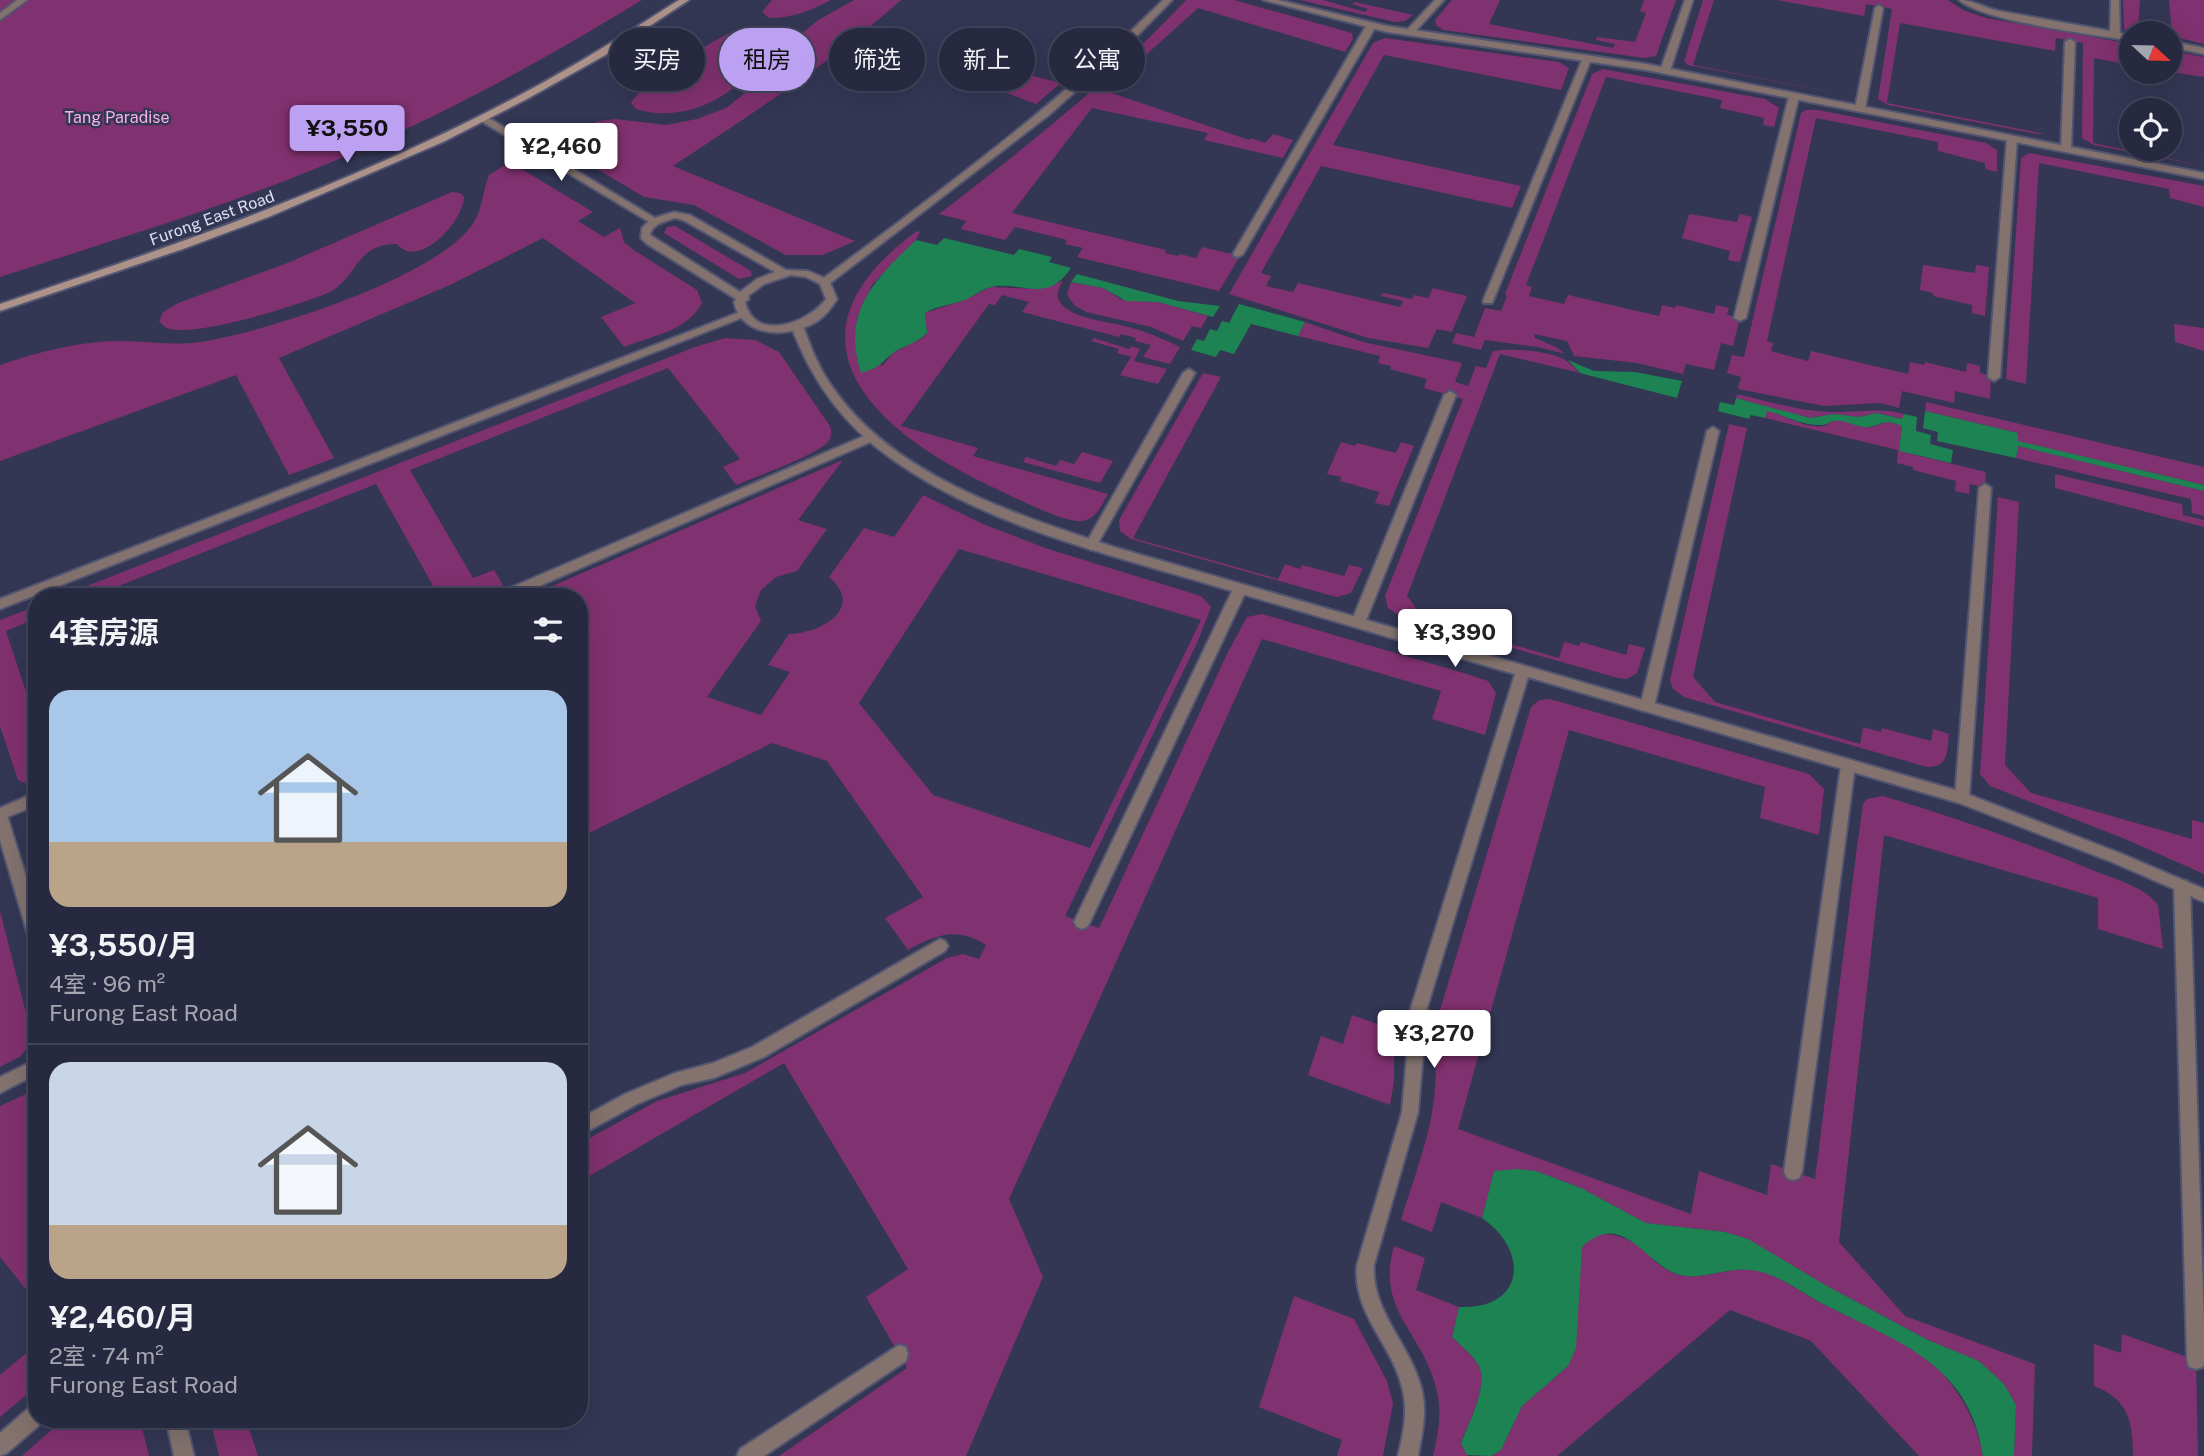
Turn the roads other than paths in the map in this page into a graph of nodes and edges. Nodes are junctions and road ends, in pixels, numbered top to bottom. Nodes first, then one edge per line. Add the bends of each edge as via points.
1 (23, 0) edge
2 (685, 0) edge
3 (1168, 0) edge
4 (1267, 0) edge
5 (1440, 0) edge
6 (1689, 0) edge
7 (1963, 0) edge
8 (2115, 0) edge
9 (1879, 8) dead end
10 (0, 17) edge
11 (1371, 26) junction
12 (1409, 33) junction
13 (2115, 35) junction
14 (2119, 36) edge
15 (2070, 42) dead end
16 (2182, 46) edge
17 (2204, 51) edge
18 (1587, 57) junction
19 (1665, 71) junction
20 (1794, 96) junction
21 (1860, 109) junction
22 (484, 119) junction
23 (2012, 139) junction
24 (2066, 149) junction
25 (2204, 176) edge
26 (654, 221) junction
27 (1238, 254) dead end
28 (784, 273) junction
29 (825, 282) junction
30 (743, 298) junction
31 (1488, 301) dead end
32 (0, 308) edge
33 (745, 313) junction
34 (1740, 318) dead end
35 (797, 326) junction
36 (1189, 373) dead end
37 (1994, 377) dead end
38 (1450, 395) dead end
39 (1713, 431) dead end
40 (871, 437) junction
41 (1985, 488) dead end
42 (1091, 545) junction
43 (41, 588) edge
44 (522, 588) edge
45 (1240, 589) junction
46 (28, 593) edge
47 (0, 604) edge
48 (1358, 623) junction
49 (1523, 671) junction
50 (1647, 706) junction
51 (1848, 765) junction
52 (1962, 798) junction
53 (28, 802) edge
54 (0, 814) edge
55 (2182, 886) junction
56 (2204, 896) edge
57 (28, 909) edge
58 (1082, 922) dead end
59 (940, 946) dead end
60 (28, 1071) edge
61 (0, 1086) edge
62 (588, 1123) edge
63 (1793, 1171) dead end
64 (899, 1354) dead end
65 (2196, 1360) dead end
66 (28, 1422) edge
67 (177, 1428) edge
68 (0, 1446) edge
69 (184, 1456) edge
70 (747, 1456) edge
71 (1408, 1456) edge

1 - 10 street
2 - 22 main road, Furong East Road via 572,72
3 - 29 street via 1042,116
4 - 11 street
5 - 12 street
6 - 19 street
7 - 13 street via 1998,14
8 - 13 street
9 - 21 street
11 - 12 street
11 - 27 street
12 - 18 street
13 - 14 street
15 - 24 street
16 - 17 street
18 - 19 street
18 - 31 street
19 - 20 street
20 - 21 street
20 - 34 street
21 - 23 street
22 - 26 street
22 - 32 main road, Furong East Road via 396,162 251,222
23 - 24 street
23 - 37 street
24 - 25 street
26 - 28 street via 686,217
26 - 30 street via 645,232 647,239
28 - 29 street via 808,274
28 - 30 street via 759,280
29 - 35 street via 832,299 826,310
30 - 33 street
33 - 35 street via 764,326
33 - 43 street
35 - 40 street via 812,364 835,400
36 - 42 street
38 - 48 street
39 - 50 street
40 - 42 street via 948,488
40 - 44 street
41 - 52 street
42 - 45 street
45 - 48 street
45 - 58 street
46 - 47 street
48 - 49 street
49 - 50 street
49 - 71 street via 1419,1008 1415,1088 1368,1255 1366,1290 1415,1393 1415,1432
50 - 51 street
51 - 52 street
51 - 63 street
52 - 55 street
53 - 54 street
54 - 57 street
55 - 56 street
55 - 65 street
59 - 62 street via 758,1052 681,1078
60 - 61 street
64 - 70 street
66 - 68 street
67 - 69 street

